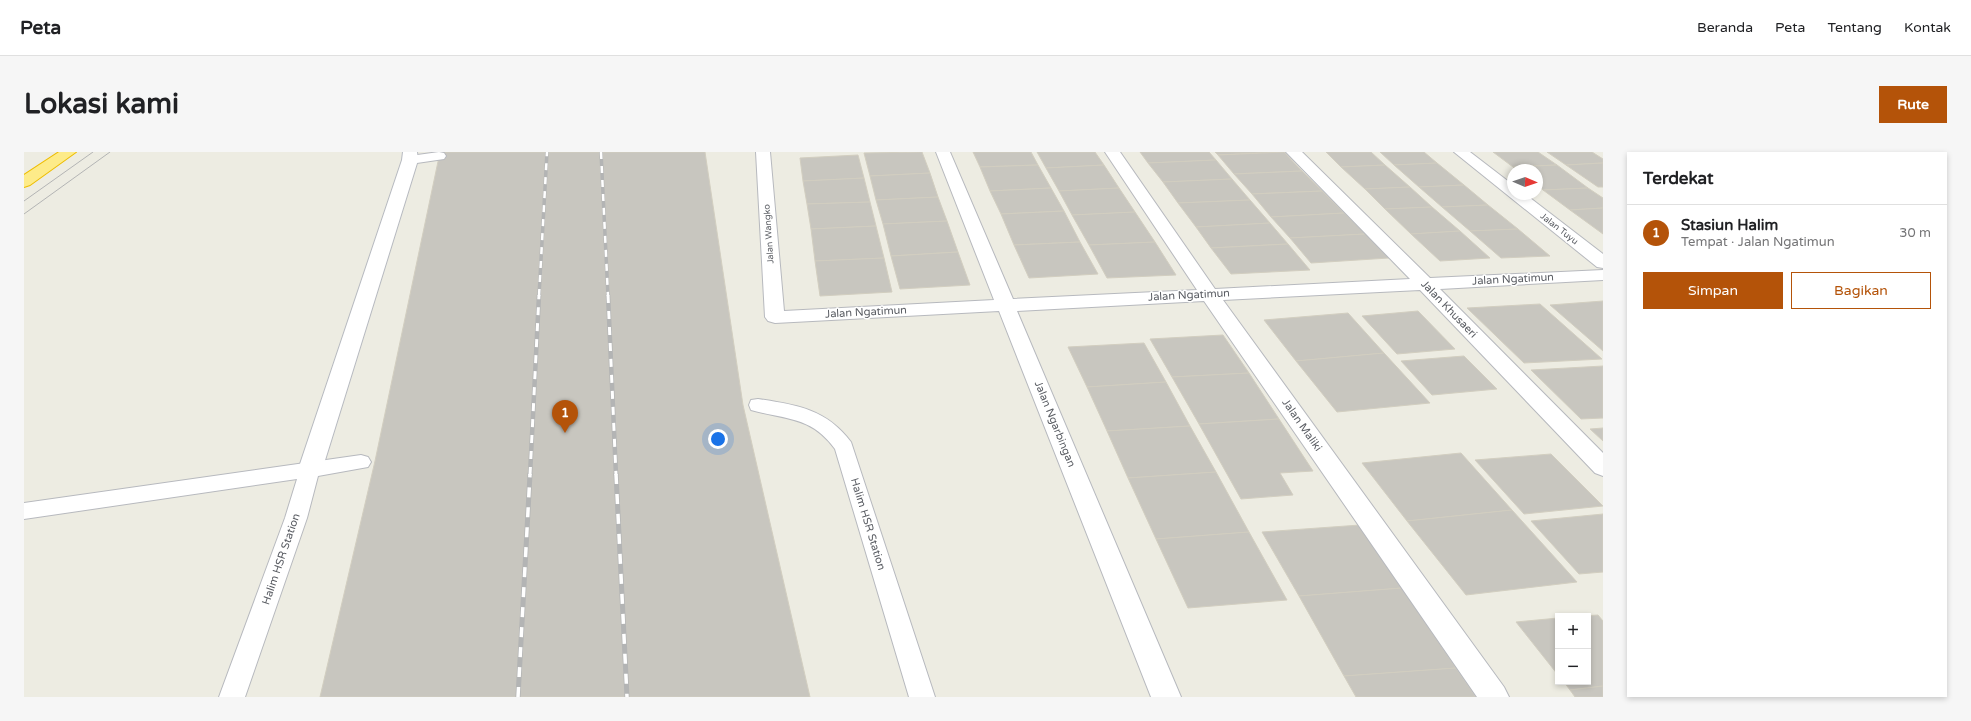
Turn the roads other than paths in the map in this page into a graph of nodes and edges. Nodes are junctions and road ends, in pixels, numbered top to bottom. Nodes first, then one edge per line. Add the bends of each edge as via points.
1 (69, 152) edge
2 (763, 152) edge
3 (943, 152) edge
4 (1112, 152) edge
5 (1293, 152) edge
6 (1461, 152) edge
7 (407, 155) edge
8 (438, 156) dead end
9 (24, 182) edge
10 (1507, 188) edge
11 (1523, 200) edge
12 (1603, 263) edge
13 (1603, 275) edge
14 (1424, 284) junction
15 (1210, 294) junction
16 (1006, 306) junction
17 (775, 317) joint
18 (758, 405) dead end
19 (361, 462) dead end
20 (1603, 467) edge
21 (310, 470) junction
22 (24, 511) edge
23 (232, 697) edge
24 (922, 697) edge
25 (1166, 697) edge
26 (1494, 697) edge

1 - 9 highway
2 - 17 street, Jalan Wangko
3 - 16 street, Jalan Ngarbingan
4 - 15 street, Jalan Maliki
5 - 14 street, Jalan Khusaeri
6 - 10 street, Jalan Tuyu
7 - 8 lane
7 - 21 street
11 - 12 street, Jalan Tuyu
13 - 14 street, Jalan Ngatimun
14 - 15 street, Jalan Ngatimun
14 - 20 street, Jalan Khusaeri
15 - 16 street, Jalan Ngatimun
15 - 26 street, Jalan Maliki
16 - 17 street, Jalan Ngatimun
16 - 25 street, Jalan Ngarbingan
18 - 24 lane, Halim HSR Station via 789,410 824,424 836,434 844,447
19 - 21 lane
21 - 22 lane
21 - 23 lane, Halim HSR Station via 296,518

